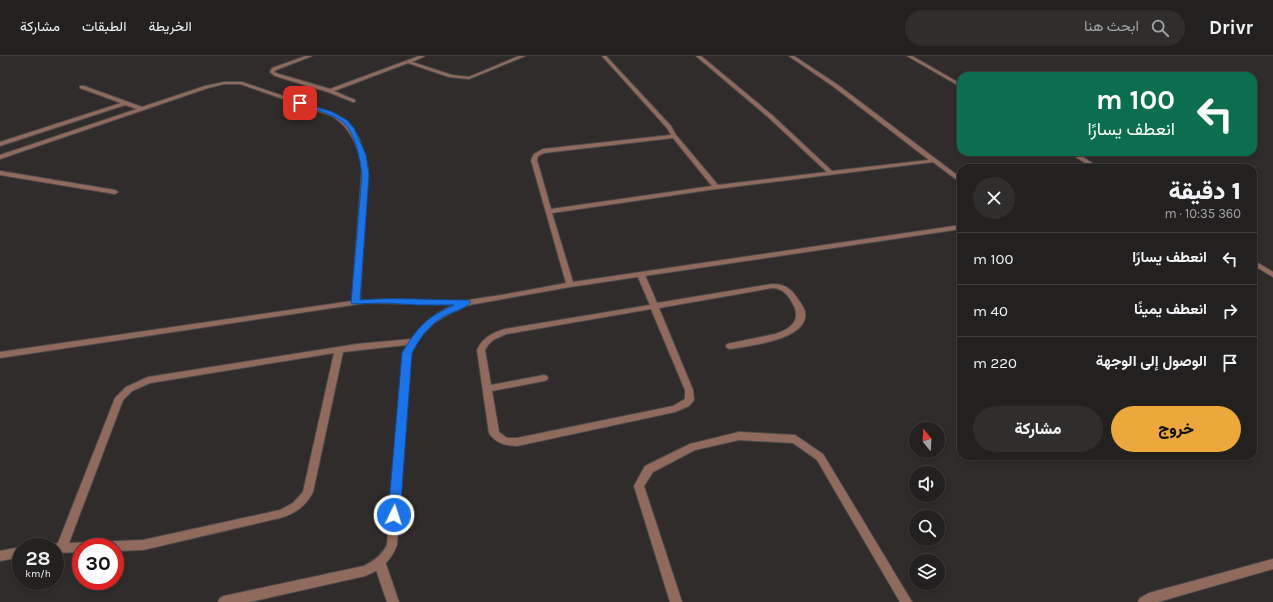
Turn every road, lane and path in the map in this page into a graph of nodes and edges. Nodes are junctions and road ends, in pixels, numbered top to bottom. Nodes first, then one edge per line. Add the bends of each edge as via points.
1 (310, 56) edge
2 (423, 56) edge
3 (523, 56) edge
4 (604, 56) edge
5 (698, 56) edge
6 (791, 56) edge
7 (909, 56) edge
8 (408, 62) junction
9 (957, 84) edge
10 (82, 87) dead end
11 (330, 91) junction
12 (353, 101) dead end
13 (125, 103) junction
14 (142, 109) junction
15 (674, 136) junction
16 (0, 144) edge
17 (1078, 156) edge
18 (0, 157) edge
19 (932, 161) junction
20 (1090, 164) edge
21 (830, 172) junction
22 (0, 173) edge
23 (957, 178) edge
24 (716, 187) junction
25 (115, 192) dead end
26 (550, 211) junction
27 (957, 229) edge
28 (1257, 265) edge
29 (641, 275) junction
30 (1273, 275) edge
31 (570, 285) junction
32 (467, 302) junction
33 (356, 303) junction
34 (656, 307) junction
35 (412, 342) junction
36 (730, 346) dead end
37 (339, 350) junction
38 (0, 355) edge
39 (544, 378) dead end
40 (487, 389) junction
41 (62, 538) edge
42 (64, 548) edge
43 (12, 554) edge
44 (0, 556) edge
45 (380, 564) junction
46 (1273, 564) edge
47 (224, 602) edge
48 (393, 602) edge
49 (676, 602) edge
50 (906, 602) edge
51 (1144, 602) edge

1 - 11 street via 272,72
2 - 8 street
3 - 8 street via 469,78 451,76
4 - 15 street via 669,127
5 - 21 street via 770,116
6 - 19 street via 836,86
7 - 9 street
8 - 11 street
10 - 13 street
11 - 12 street
13 - 14 street
13 - 16 street
14 - 18 street
14 - 33 street via 212,85 235,82 328,112 345,121 351,128 365,168
15 - 24 street
15 - 26 street via 543,151 536,155 534,160
17 - 20 street
19 - 21 street
19 - 23 street
21 - 24 street
22 - 25 street
24 - 26 street
26 - 31 street
27 - 29 street
28 - 30 street
29 - 31 street
29 - 34 street
31 - 32 street
32 - 33 street via 418,303 385,300
32 - 35 street via 434,319
33 - 38 street
34 - 36 street via 772,286 780,286 787,290 801,313 800,320 792,330 779,336
34 - 40 street via 492,336 481,350
34 - 40 street via 690,395 690,400 681,408 510,442 502,441 494,433
35 - 37 street
35 - 45 street via 405,364 392,545
37 - 41 street via 148,380 129,389 119,398
37 - 42 street via 308,492 295,508 280,514 143,545
39 - 40 street
43 - 44 street
45 - 47 street via 365,571
45 - 48 street
46 - 51 street
49 - 50 street via 639,486 649,469 693,447 739,436 795,439 820,457

